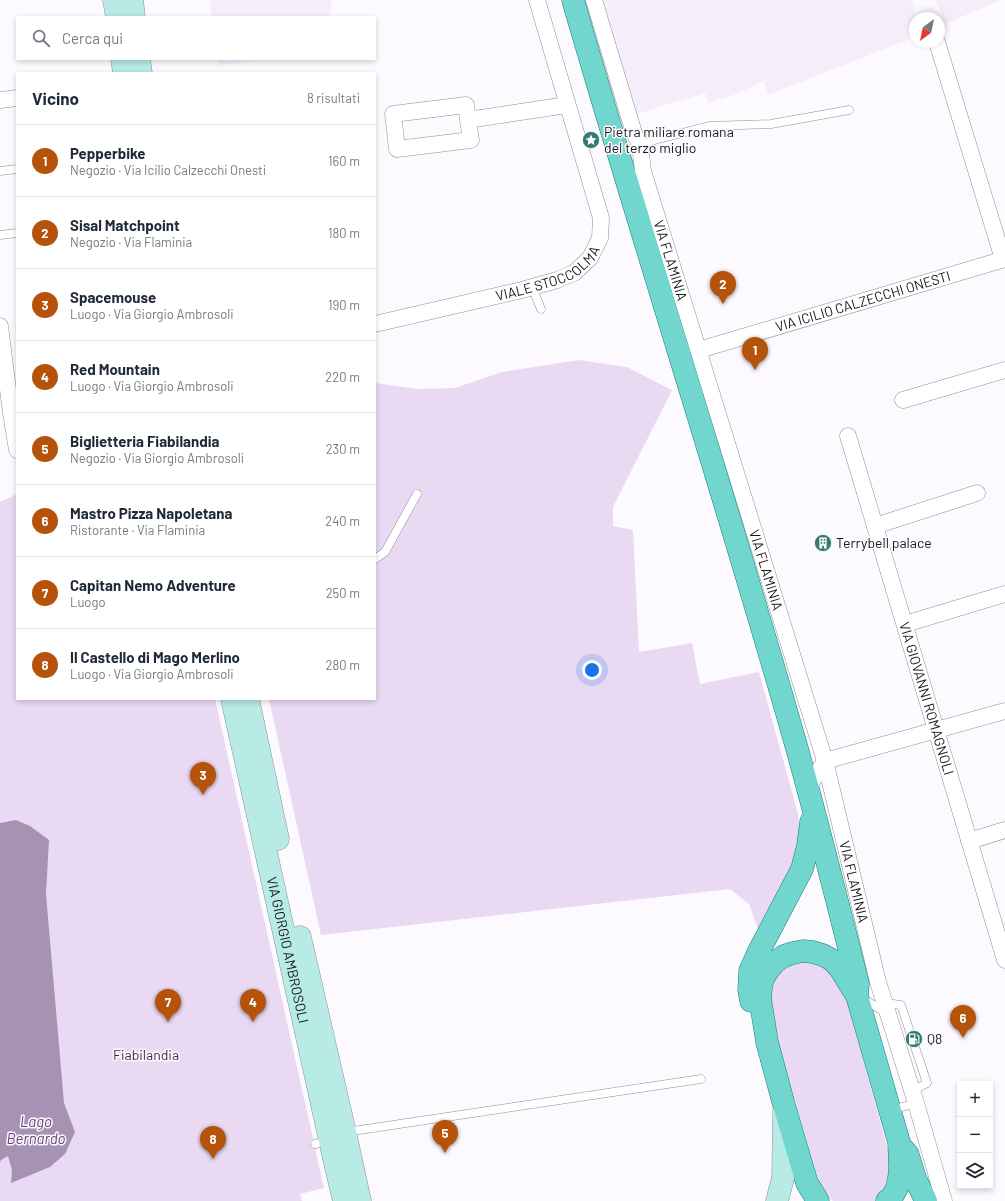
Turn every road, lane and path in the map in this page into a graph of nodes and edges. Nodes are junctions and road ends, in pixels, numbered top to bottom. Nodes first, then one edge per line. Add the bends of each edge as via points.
1 (114, 0) edge
2 (132, 0) edge
3 (537, 0) edge
4 (572, 0) edge
5 (594, 0) edge
6 (116, 16) edge
7 (134, 16) edge
8 (939, 48) edge
9 (122, 60) edge
10 (139, 60) edge
11 (124, 72) edge
12 (141, 72) edge
13 (16, 98) edge
14 (0, 100) edge
15 (625, 103) junction
16 (568, 105) junction
17 (604, 108) junction
18 (849, 110) dead end
19 (468, 120) junction
20 (640, 145) junction
21 (16, 169) edge
22 (0, 171) edge
23 (16, 233) edge
24 (0, 235) edge
25 (1004, 259) edge
26 (532, 287) junction
27 (541, 309) dead end
28 (376, 324) edge
29 (0, 326) edge
30 (699, 350) junction
31 (1005, 370) edge
32 (903, 400) dead end
33 (9, 414) edge
34 (848, 436) dead end
35 (16, 446) edge
36 (977, 493) dead end
37 (417, 494) dead end
38 (875, 526) junction
39 (376, 558) edge
40 (1005, 594) edge
41 (904, 624) junction
42 (232, 700) edge
43 (248, 700) edge
44 (1005, 711) edge
45 (936, 730) junction
46 (825, 760) junction
47 (810, 798) junction
48 (1005, 830) edge
49 (969, 841) junction
50 (1002, 937) edge
51 (847, 942) junction
52 (1005, 960) edge
53 (869, 974) junction
54 (857, 996) junction
55 (886, 1008) junction
56 (767, 1042) junction
57 (701, 1079) dead end
58 (914, 1097) junction
59 (784, 1105) junction
60 (890, 1111) junction
61 (330, 1139) junction
62 (899, 1142) junction
63 (344, 1201) edge
64 (360, 1201) edge
65 (777, 1201) edge
66 (818, 1201) edge
67 (887, 1201) edge
68 (926, 1201) edge
69 (944, 1201) edge

1 - 6 main road
2 - 7 main road
3 - 16 street, VIALE STOCCOLMA
4 - 17 main road, VIA FLAMINIA
5 - 15 street, VIA FLAMINIA
8 - 25 street, VIA ICILIO CALZECCHI ONESTI
9 - 11 main road
10 - 12 main road
13 - 14 street
15 - 17 street
15 - 20 street, VIA FLAMINIA
16 - 19 street
16 - 26 street, VIALE STOCCOLMA via 601,218 600,238 590,258 574,273
17 - 47 main road, VIA FLAMINIA via 741,557
18 - 20 lane via 771,124 709,126
19 - 19 street via 466,105 393,114 397,149 470,140
20 - 30 street, VIA FLAMINIA via 643,171
21 - 22 lane
23 - 24 lane
25 - 30 street, VIA ICILIO CALZECCHI ONESTI
26 - 27 lane
26 - 28 street, VIALE STOCCOLMA
29 - 33 street
30 - 46 street, VIA FLAMINIA
31 - 32 street
33 - 35 street
34 - 38 street, VIA GIOVANNI ROMAGNOLI
36 - 38 street
37 - 39 lane via 385,552
38 - 41 street, VIA GIOVANNI ROMAGNOLI
40 - 41 street
41 - 45 street, VIA GIOVANNI ROMAGNOLI
42 - 61 main road, VIA GIORGIO AMBROSOLI
43 - 61 main road, VIA GIORGIO AMBROSOLI via 297,923
44 - 45 street
45 - 46 street
45 - 49 street, VIA GIOVANNI ROMAGNOLI
46 - 47 street
46 - 53 street, VIA FLAMINIA
47 - 51 main road, VIA FLAMINIA
47 - 56 main road, VIA FLAMINIA via 808,846 802,869 750,971 749,990 752,1006
48 - 49 street
49 - 50 street, VIA GIOVANNI ROMAGNOLI
50 - 52 street, VIA GIOVANNI ROMAGNOLI
51 - 53 lane
51 - 54 main road, VIA FLAMINIA via 858,984
53 - 55 street, VIA FLAMINIA
54 - 55 lane
54 - 56 main road, VIA FLAMINIA via 839,966 823,955 803,951 784,956 768,969 760,988
54 - 60 main road, VIA FLAMINIA
55 - 58 street, VIA FLAMINIA
56 - 59 main road, VIA FLAMINIA
57 - 61 lane
58 - 60 lane
58 - 69 street, VIA FLAMINIA
59 - 65 main road via 783,1178
59 - 66 main road, VIA FLAMINIA via 807,1183
60 - 62 main road, VIA FLAMINIA
61 - 63 main road, VIA GIORGIO AMBROSOLI
61 - 64 main road, VIA GIORGIO AMBROSOLI
62 - 67 main road, VIA FLAMINIA via 899,1178 892,1197
62 - 68 main road, VIA FLAMINIA via 908,1156

